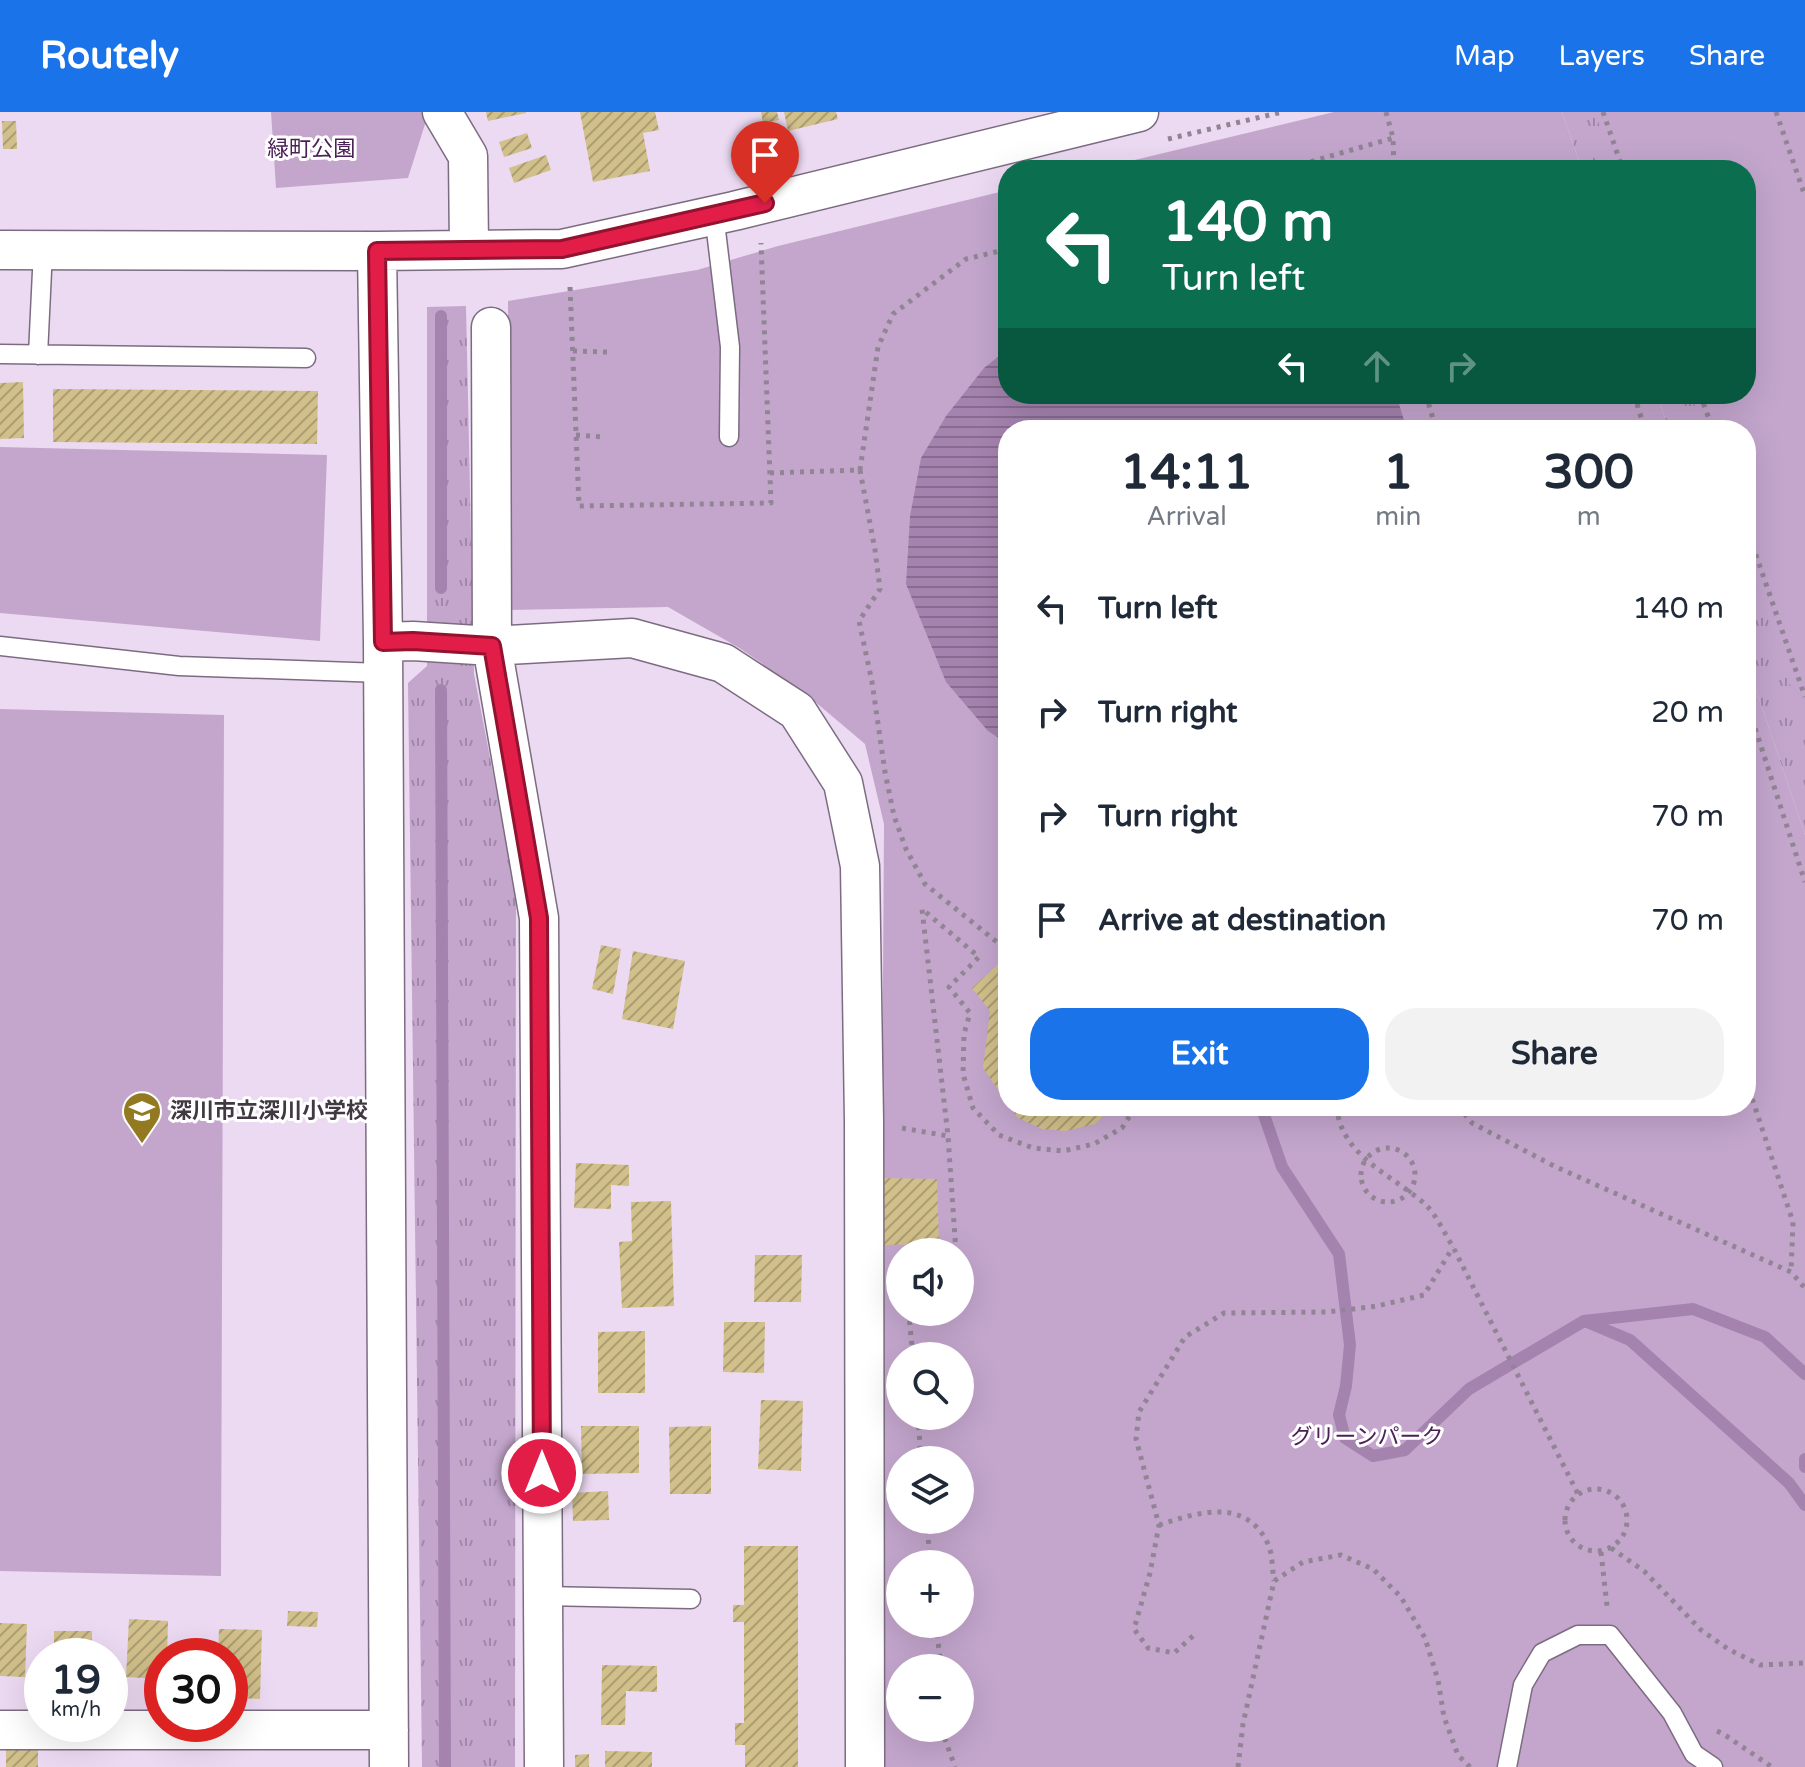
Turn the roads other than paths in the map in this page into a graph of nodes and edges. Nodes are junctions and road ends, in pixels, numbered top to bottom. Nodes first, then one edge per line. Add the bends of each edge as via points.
1 (442, 112) edge
2 (1139, 112) edge
3 (714, 214) junction
4 (469, 249) junction
5 (0, 250) edge
6 (43, 250) junction
7 (377, 251) junction
8 (491, 327) dead end
9 (0, 354) edge
10 (38, 355) junction
11 (306, 358) dead end
12 (729, 437) dead end
13 (0, 646) edge
14 (492, 646) junction
15 (382, 657) junction
16 (543, 1596) junction
17 (691, 1599) dead end
18 (0, 1730) edge
19 (389, 1730) junction
20 (389, 1767) edge
21 (544, 1767) edge
22 (865, 1767) edge
23 (1507, 1767) edge
24 (1713, 1767) edge

1 - 4 street via 468,156
2 - 3 street
3 - 4 street via 562,249
3 - 12 lane via 730,347
4 - 7 street
5 - 6 street
6 - 7 street
6 - 10 lane
7 - 15 street
8 - 14 street
9 - 10 lane
10 - 11 lane
13 - 15 lane via 179,666
14 - 15 street via 413,641
14 - 16 street via 539,918
14 - 22 street via 632,638 723,663 797,711 843,783 860,866
15 - 19 street
16 - 17 lane
16 - 21 street
18 - 19 street
19 - 20 street
23 - 24 lane via 1523,1685 1542,1653 1578,1635 1610,1635 1672,1713 1694,1754

